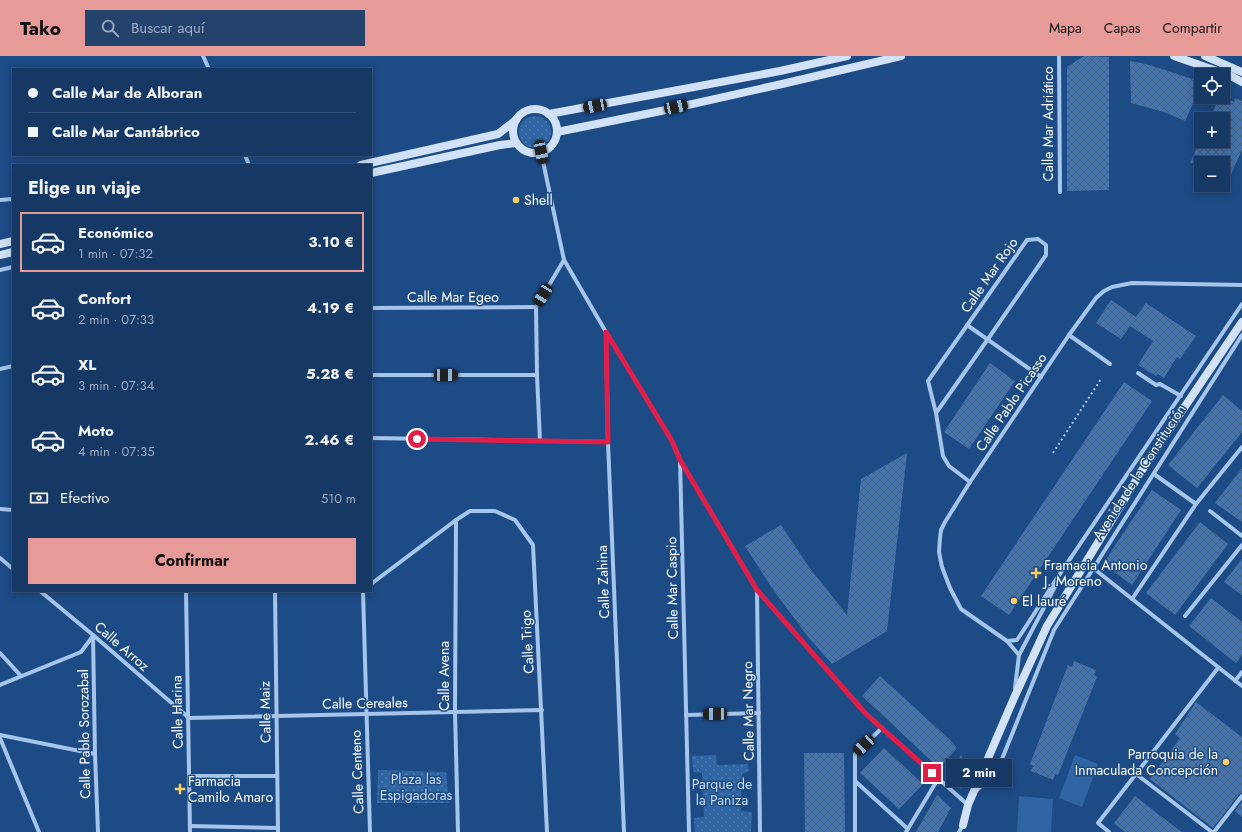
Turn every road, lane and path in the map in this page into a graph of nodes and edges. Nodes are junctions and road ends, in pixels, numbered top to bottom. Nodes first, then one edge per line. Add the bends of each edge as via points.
1 (203, 56) edge
2 (847, 56) edge
3 (901, 56) edge
4 (1059, 56) edge
5 (1174, 56) edge
6 (1205, 56) edge
7 (209, 68) edge
8 (1242, 72) edge
9 (1242, 82) edge
10 (549, 114) junction
11 (516, 120) junction
12 (557, 132) junction
13 (516, 143) junction
14 (541, 152) junction
15 (365, 164) edge
16 (372, 173) edge
17 (1060, 192) dead end
18 (12, 199) edge
19 (0, 200) edge
20 (12, 241) edge
21 (0, 244) edge
22 (12, 252) edge
23 (0, 255) edge
24 (564, 260) junction
25 (12, 267) edge
26 (0, 270) edge
27 (1242, 285) edge
28 (1242, 304) edge
29 (536, 307) junction
30 (372, 308) edge
31 (1242, 322) edge
32 (967, 325) junction
33 (606, 332) junction
34 (1070, 335) junction
35 (1242, 335) edge
36 (988, 339) junction
37 (1110, 364) dead end
38 (12, 366) edge
39 (0, 369) edge
40 (1138, 373) dead end
41 (372, 375) edge
42 (537, 375) junction
43 (1041, 377) junction
44 (1101, 379) dead end
45 (1181, 396) junction
46 (936, 413) junction
47 (372, 438) edge
48 (540, 441) junction
49 (608, 442) junction
50 (1242, 447) edge
51 (1053, 453) dead end
52 (680, 460) junction
53 (1154, 474) junction
54 (970, 482) junction
55 (1196, 504) junction
56 (0, 509) edge
57 (12, 510) edge
58 (1210, 511) dead end
59 (456, 520) junction
60 (1242, 536) edge
61 (1242, 545) edge
62 (0, 558) edge
63 (1071, 558) junction
64 (12, 568) edge
65 (1093, 568) junction
66 (372, 583) edge
67 (757, 590) junction
68 (41, 592) edge
69 (186, 592) edge
70 (275, 592) edge
71 (363, 592) edge
72 (1132, 599) junction
73 (1185, 616) dead end
74 (93, 635) junction
75 (1007, 641) junction
76 (0, 653) edge
77 (1019, 655) junction
78 (1218, 668) junction
79 (1242, 672) edge
80 (21, 676) junction
81 (1235, 681) junction
82 (0, 685) edge
83 (1242, 686) edge
84 (1014, 698) junction
85 (542, 710) junction
86 (455, 712) junction
87 (366, 713) junction
88 (759, 713) junction
89 (686, 715) junction
90 (276, 716) junction
91 (189, 718) junction
92 (882, 728) junction
93 (0, 735) edge
94 (0, 738) edge
95 (95, 754) junction
96 (1136, 774) junction
97 (190, 776) junction
98 (277, 776) junction
99 (938, 779) junction
100 (855, 781) junction
101 (974, 793) junction
102 (1242, 796) edge
103 (968, 805) junction
104 (190, 826) junction
105 (278, 830) edge
106 (907, 830) edge
107 (961, 830) edge
108 (39, 832) edge
109 (98, 832) edge
110 (190, 832) edge
111 (370, 832) edge
112 (458, 832) edge
113 (546, 832) edge
114 (624, 832) edge
115 (689, 832) edge
116 (760, 832) edge
117 (855, 832) edge
118 (1109, 832) edge
119 (1213, 832) edge

1 - 7 street
2 - 10 main road
3 - 12 main road
4 - 17 street, Calle Mar Adriático
5 - 9 main road
6 - 8 main road
10 - 11 main road via 535,109 528,110
10 - 12 main road
11 - 13 main road via 513,131
11 - 15 main road via 498,134
12 - 14 main road via 552,144
13 - 14 main road via 527,151
13 - 16 main road
14 - 24 street
18 - 19 street
20 - 21 main road
22 - 23 main road
24 - 29 street
24 - 33 street
25 - 26 street
27 - 34 street, Calle Pablo Picasso via 1132,283 1112,287 1096,298
28 - 45 street, Avenida de la Constitución
29 - 30 street, Calle Mar Egeo
29 - 42 street
31 - 84 main road, Avenida de la Constitución via 1144,467 1047,626
32 - 36 street, Calle Mar Rojo
32 - 36 street, Calle Mar Rojo via 1028,240 1038,239 1046,245 1046,255
32 - 46 street, Calle Mar Rojo via 928,381
33 - 49 street, Calle Zahina
33 - 52 street via 672,441
34 - 37 street
34 - 43 street, Calle Pablo Picasso
35 - 53 street, Avenida de la Constitución
36 - 43 street, Calle Mar Rojo
36 - 46 street, Calle Mar Rojo
38 - 39 street
40 - 45 street via 1156,386 1160,384
41 - 42 street
42 - 48 street
43 - 54 street, Calle Pablo Picasso
44 - 51 path
45 - 63 street, Avenida de la Constitución
46 - 54 street, Calle Mar Rojo via 944,456 949,466
47 - 48 street
48 - 49 street
49 - 114 street, Calle Zahina
50 - 55 street
52 - 67 street
52 - 89 street, Calle Mar Caspio
53 - 55 street
53 - 65 street, Avenida de la Constitución
54 - 75 street, Calle Pablo Picasso via 942,530 939,552 942,567 961,609
55 - 72 street
56 - 57 street
58 - 60 street
59 - 66 street, Calle Trigo
59 - 85 street, Calle Trigo via 470,511 495,512 515,520 533,545
59 - 86 street, Calle Avena
61 - 73 street
62 - 64 street
63 - 75 street, Avenida de la Constitución via 1017,640
63 - 77 street, Avenida de la Constitución
65 - 72 street
65 - 101 street, Avenida de la Constitución via 1054,630 1002,759 989,779
67 - 88 street, Calle Mar Negro
67 - 92 street via 866,714
68 - 74 street, Calle Arroz
69 - 91 street, Calle Harina
70 - 90 street, Calle Maiz
71 - 87 street, Calle Centeno
72 - 78 street
74 - 80 street via 81,652
74 - 91 street, Calle Arroz
74 - 95 street, Calle Pablo Sorozabal
75 - 77 street, Calle Pablo Picasso
76 - 80 street
77 - 84 street, Avenida de la Constitución
78 - 81 street
78 - 96 street
79 - 81 street
80 - 82 street
81 - 83 street
84 - 101 main road, Avenida de la Constitución
85 - 86 street, Calle Cereales
85 - 113 street, Calle Trigo
86 - 87 street, Calle Cereales
86 - 112 street, Calle Avena
87 - 90 street, Calle Cereales
87 - 111 street, Calle Centeno
88 - 89 street
88 - 116 street, Calle Mar Negro
89 - 115 street, Calle Mar Caspio
90 - 91 street, Calle Cereales
90 - 98 street, Calle Maiz
91 - 97 street, Calle Harina
92 - 99 street
92 - 100 street via 855,754
93 - 95 street
94 - 108 street
95 - 109 street, Calle Pablo Sorozabal
96 - 118 street via 1098,823
96 - 119 street
97 - 98 street
97 - 104 street, Calle Harina
98 - 105 street, Calle Maiz
99 - 103 street
99 - 106 street
100 - 106 street
100 - 117 street
101 - 103 main road, Avenida de la Constitución
102 - 119 street
103 - 107 main road, Avenida de la Constitución
104 - 105 street
104 - 110 street, Calle Harina

